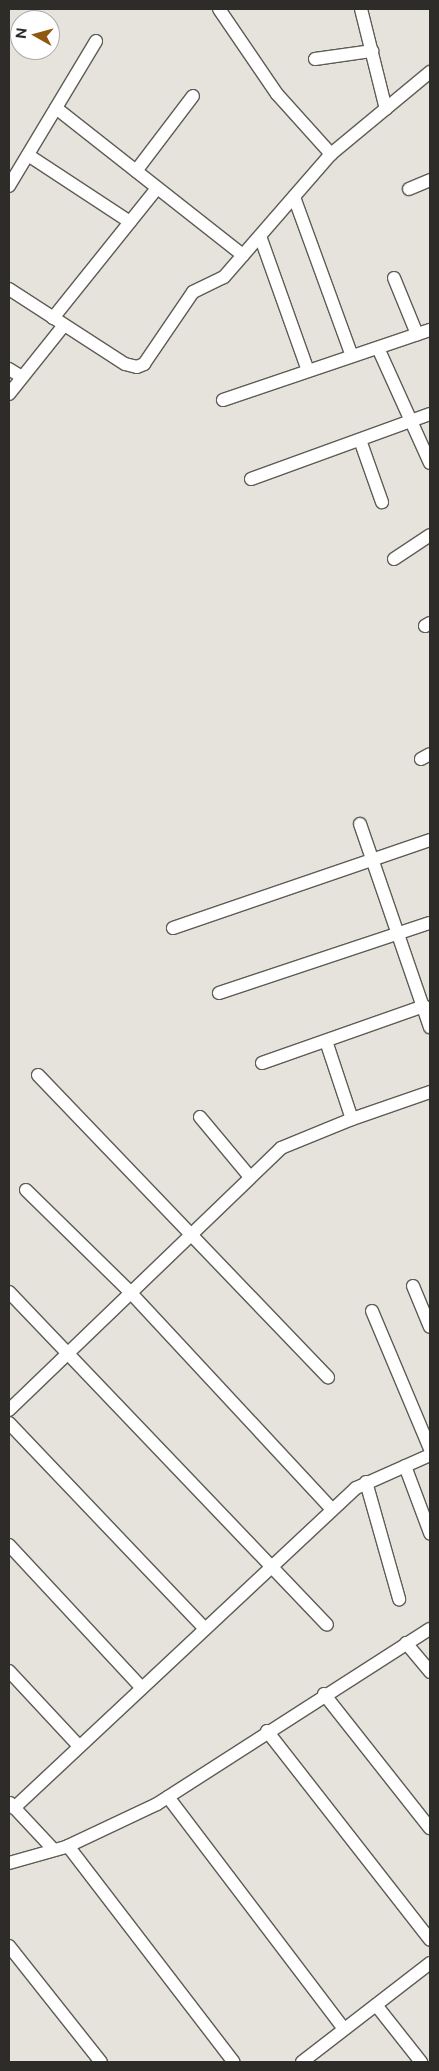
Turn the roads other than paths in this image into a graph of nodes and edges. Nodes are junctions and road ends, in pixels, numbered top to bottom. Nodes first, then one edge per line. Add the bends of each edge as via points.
1 (219, 9) edge
2 (361, 9) edge
3 (96, 41) dead end
4 (372, 51) junction
5 (315, 59) dead end
6 (430, 72) edge
7 (193, 96) dead end
8 (56, 108) junction
9 (386, 109) junction
10 (331, 154) junction
11 (28, 155) junction
12 (136, 171) junction
13 (430, 180) edge
14 (9, 184) edge
15 (157, 188) junction
16 (409, 189) dead end
17 (294, 197) junction
18 (130, 222) junction
19 (260, 236) junction
20 (243, 255) junction
21 (394, 278) dead end
22 (9, 290) edge
23 (53, 318) junction
24 (64, 325) junction
25 (430, 330) edge
26 (417, 334) junction
27 (378, 348) junction
28 (352, 356) junction
29 (9, 369) edge
30 (308, 371) junction
31 (22, 378) junction
32 (9, 394) edge
33 (223, 400) dead end
34 (430, 414) edge
35 (409, 422) junction
36 (360, 440) junction
37 (430, 463) edge
38 (251, 479) dead end
39 (382, 502) dead end
40 (430, 535) edge
41 (394, 559) dead end
42 (360, 824) dead end
43 (430, 840) edge
44 (373, 860) junction
45 (430, 923) edge
46 (173, 928) dead end
47 (398, 933) junction
48 (219, 993) dead end
49 (424, 1006) junction
50 (430, 1027) edge
51 (326, 1041) junction
52 (262, 1063) dead end
53 (38, 1075) dead end
54 (430, 1092) edge
55 (200, 1118) dead end
56 (352, 1118) junction
57 (250, 1177) junction
58 (26, 1190) dead end
59 (191, 1234) junction
60 (413, 1286) dead end
61 (9, 1292) edge
62 (131, 1293) junction
63 (372, 1311) dead end
64 (430, 1327) edge
65 (69, 1353) junction
66 (328, 1377) dead end
67 (9, 1410) edge
68 (9, 1423) edge
69 (430, 1449) edge
70 (430, 1455) edge
71 (404, 1466) junction
72 (366, 1482) junction
73 (332, 1509) junction
74 (430, 1533) edge
75 (9, 1545) edge
76 (270, 1565) junction
77 (399, 1599) dead end
78 (327, 1624) dead end
79 (204, 1628) junction
80 (430, 1628) edge
81 (406, 1643) junction
82 (9, 1671) edge
83 (430, 1672) edge
84 (142, 1687) junction
85 (324, 1694) junction
86 (267, 1731) junction
87 (79, 1746) junction
88 (168, 1797) junction
89 (11, 1805) edge
90 (430, 1828) edge
91 (68, 1846) junction
92 (54, 1850) junction
93 (9, 1864) edge
94 (430, 1940) edge
95 (9, 1946) edge
96 (430, 1963) edge
97 (376, 2005) junction
98 (344, 2029) junction
99 (101, 2062) edge
100 (234, 2062) edge
101 (302, 2062) edge
102 (421, 2062) edge

1 - 10 street via 277,94
2 - 4 street
3 - 8 street
4 - 5 street
4 - 9 street
6 - 9 street
7 - 12 street
8 - 11 street
8 - 12 street
9 - 10 street
10 - 17 street
11 - 14 street
11 - 18 street
12 - 15 street
13 - 16 street
15 - 18 street
15 - 20 street
17 - 19 street
17 - 28 street
18 - 23 street
19 - 20 street
19 - 30 street
20 - 24 street via 224,277 194,292 150,357 137,367 125,364
21 - 26 street
22 - 23 street
23 - 24 street
24 - 31 street
25 - 26 street
26 - 27 street
27 - 28 street
27 - 35 street
28 - 30 street
29 - 31 street
30 - 33 street
31 - 32 street
34 - 35 street
35 - 36 street
35 - 37 street
36 - 38 street
36 - 39 street
40 - 41 street
42 - 44 street
43 - 44 street
44 - 46 street
44 - 47 street
45 - 47 street
47 - 48 street
47 - 49 street
49 - 50 street
49 - 51 street
51 - 52 street
51 - 56 street
53 - 59 street
54 - 56 street
55 - 57 street
56 - 57 street via 281,1148
57 - 59 street
58 - 62 street
59 - 62 street
59 - 66 street
60 - 64 street
61 - 65 street
62 - 65 street
62 - 73 street
63 - 69 street
65 - 67 street
65 - 76 street
68 - 79 street
70 - 71 street
71 - 72 street
71 - 74 street
72 - 73 street
72 - 77 street
73 - 76 street
75 - 84 street
76 - 78 street
76 - 79 street
79 - 84 street
80 - 81 street
81 - 83 street
81 - 85 street
82 - 87 street
84 - 87 street
85 - 86 street
85 - 90 street
86 - 88 street
86 - 94 street
87 - 89 street
88 - 91 street
88 - 98 street
89 - 92 street
91 - 92 street
91 - 100 street
92 - 93 street
95 - 99 street
96 - 97 street
97 - 98 street
97 - 102 street
98 - 101 street

